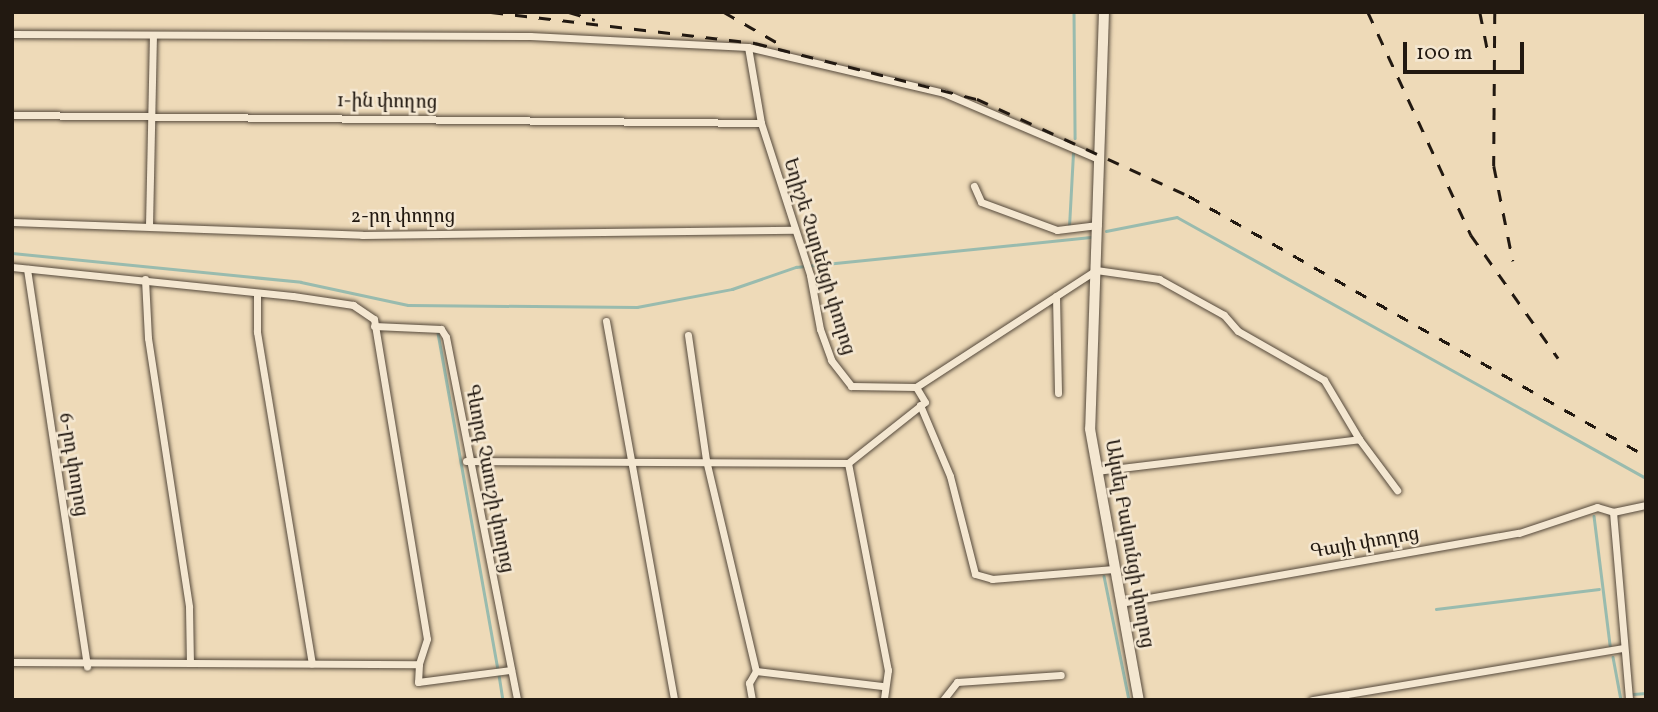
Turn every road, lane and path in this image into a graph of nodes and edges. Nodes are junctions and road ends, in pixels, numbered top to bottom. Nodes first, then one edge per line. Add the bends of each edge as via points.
1 (1104, 12) edge
2 (12, 34) edge
3 (153, 35) junction
4 (748, 47) junction
5 (12, 115) edge
6 (151, 116) junction
7 (761, 123) junction
8 (1099, 159) junction
9 (974, 186) dead end
10 (12, 222) edge
11 (149, 225) junction
12 (1098, 225) junction
13 (795, 230) junction
14 (12, 267) edge
15 (27, 269) junction
16 (1096, 270) junction
17 (145, 279) junction
18 (257, 293) junction
19 (1056, 296) junction
20 (606, 321) dead end
21 (374, 326) junction
22 (688, 335) dead end
23 (916, 387) junction
24 (1058, 393) dead end
25 (920, 405) junction
26 (1359, 439) junction
27 (628, 459) junction
28 (706, 460) junction
29 (467, 461) junction
30 (848, 463) junction
31 (1095, 471) junction
32 (1397, 489) dead end
33 (1646, 505) edge
34 (1613, 512) junction
35 (1114, 569) junction
36 (1120, 603) junction
37 (1622, 648) junction
38 (12, 662) edge
39 (190, 663) junction
40 (312, 663) junction
41 (419, 664) junction
42 (87, 666) junction
43 (511, 670) junction
44 (757, 671) junction
45 (1060, 675) dead end
46 (882, 686) junction
47 (517, 700) edge
48 (674, 700) edge
49 (752, 700) edge
50 (884, 700) edge
51 (943, 700) edge
52 (1139, 700) edge
53 (1312, 700) edge
54 (1629, 700) edge

1 - 8 main road, Ակսել Բակունցի փողոց
2 - 3 street
3 - 4 street via 530,36
3 - 6 street
4 - 7 street, Եղիշե Չարենցի փողոց
4 - 8 street via 944,93
5 - 6 street, 1-ին փողոց
6 - 7 street, 1-ին փողոց
6 - 11 street
7 - 13 street, Եղիշե Չարենցի փողոց
8 - 12 main road, Ակսել Բակունցի փողոց
9 - 12 street via 981,202 1058,230
10 - 11 street, 2-րդ փողոց
11 - 13 street, 2-րդ փողոց via 362,235
12 - 16 main road, Ակսել Բակունցի փողոց
13 - 23 street, Եղիշե Չարենցի փողոց via 810,275 820,329 842,379 861,389
14 - 15 street
15 - 17 street
15 - 42 street, 6-րդ փողոց
16 - 19 street
16 - 26 street via 1159,279 1224,315 1259,344 1324,380
16 - 31 main road, Ակսել Բակունցի փողոց via 1090,429
17 - 18 street
17 - 39 street via 148,338 189,607
18 - 21 street via 353,305
18 - 40 street via 257,332
19 - 23 street
19 - 24 street
20 - 27 street
21 - 29 street, Գևորգ Չաուշի փողոց via 440,329
21 - 41 street via 427,639
22 - 28 street
23 - 25 street via 925,402
25 - 30 street
25 - 35 street via 950,476 975,574 992,579
26 - 31 street
26 - 32 street
27 - 28 street
27 - 29 street
27 - 48 street
28 - 30 street
28 - 44 street
29 - 43 street, Գևորգ Չաուշի փողոց
30 - 46 street via 888,670
31 - 35 main road, Ակսել Բակունցի փողոց
33 - 34 street, Գայի փողոց
34 - 36 street, Գայի փողոց via 1597,507 1519,533
34 - 37 street
35 - 36 main road, Ակսել Բակունցի փողոց
36 - 52 main road, Ակսել Բակունցի փողոց
37 - 53 street
37 - 54 street
38 - 42 street
39 - 40 street
39 - 42 street
40 - 41 street
41 - 43 street via 418,682
43 - 47 street, Գևորգ Չաուշի փողոց
44 - 46 street
44 - 49 street via 749,683
45 - 51 street via 957,682
46 - 50 street

